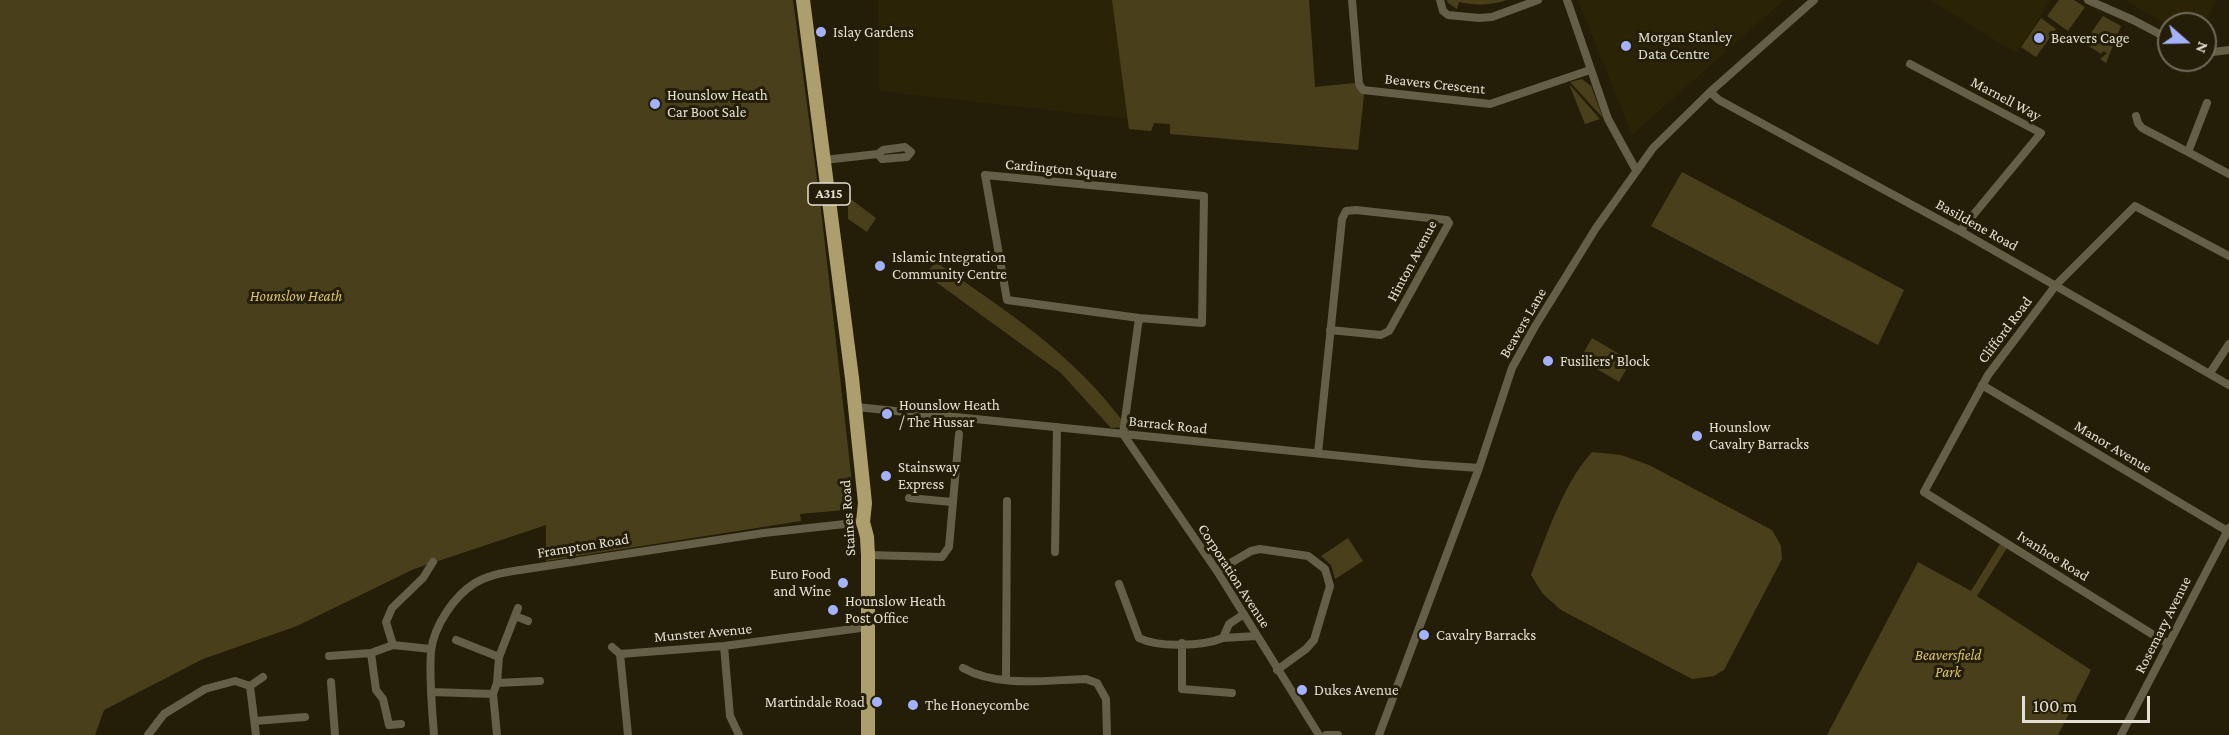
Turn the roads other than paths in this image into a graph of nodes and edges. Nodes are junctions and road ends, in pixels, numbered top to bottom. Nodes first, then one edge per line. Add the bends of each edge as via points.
1 (803, 0) edge
2 (1352, 0) edge
3 (1440, 0) edge
4 (1538, 0) edge
5 (1567, 0) edge
6 (1814, 0) edge
7 (2088, 0) edge
8 (2157, 33) edge
9 (1910, 64) dead end
10 (1590, 70) junction
11 (1710, 92) junction
12 (2207, 103) dead end
13 (2136, 116) dead end
14 (2188, 152) junction
15 (878, 154) dead end
16 (824, 160) junction
17 (1636, 170) junction
18 (2229, 174) edge
19 (1960, 231) junction
20 (2229, 256) edge
21 (2056, 285) junction
22 (1139, 318) junction
23 (1330, 330) junction
24 (2229, 345) edge
25 (2210, 373) junction
26 (1982, 385) junction
27 (2229, 385) edge
28 (856, 407) junction
29 (1058, 427) junction
30 (959, 434) dead end
31 (1123, 434) junction
32 (1318, 453) junction
33 (1479, 468) junction
34 (1924, 492) joint
35 (909, 498) dead end
36 (1007, 501) dead end
37 (952, 502) junction
38 (863, 522) junction
39 (2228, 530) edge
40 (1055, 552) dead end
41 (868, 555) junction
42 (433, 562) dead end
43 (1217, 572) junction
44 (1119, 584) dead end
45 (1244, 614) junction
46 (528, 621) dead end
47 (868, 627) junction
48 (1257, 636) junction
49 (1223, 638) junction
50 (456, 640) dead end
51 (1182, 643) junction
52 (2168, 644) junction
53 (393, 645) junction
54 (724, 646) junction
55 (612, 647) dead end
56 (431, 650) junction
57 (371, 653) junction
58 (620, 654) junction
59 (329, 656) dead end
60 (499, 657) junction
61 (963, 668) dead end
62 (1277, 670) junction
63 (263, 677) dead end
64 (1006, 680) junction
65 (540, 681) dead end
66 (331, 682) dead end
67 (497, 683) junction
68 (250, 686) junction
69 (431, 692) junction
70 (1232, 693) dead end
71 (493, 694) junction
72 (304, 717) dead end
73 (255, 721) junction
74 (401, 724) dead end
75 (148, 735) edge
76 (256, 735) edge
77 (335, 735) edge
78 (434, 735) edge
79 (497, 735) edge
80 (628, 735) edge
81 (740, 735) edge
82 (868, 735) edge
83 (1107, 735) edge
84 (1318, 735) edge
85 (1326, 735) edge
86 (1338, 735) edge
87 (1379, 735) edge
88 (2121, 735) edge

1 - 16 main road, A315
2 - 10 street, Beavers Crescent via 1359,84 1363,90 1490,104
3 - 4 street via 1448,15 1479,18
5 - 10 street
6 - 11 street, Beavers Lane
7 - 8 street
9 - 19 street, Marnell Way via 2041,133
10 - 17 street via 1608,118
11 - 17 street, Beavers Lane
11 - 19 street, Basildene Road
12 - 14 street
13 - 14 street via 2142,128
14 - 18 street
15 - 16 street
16 - 28 main road, A315
17 - 33 street, Beavers Lane via 1515,362
19 - 21 street, Basildene Road
20 - 21 street, Clifford Road via 2136,206
21 - 25 street, Basildene Road
21 - 26 street, Clifford Road
22 - 22 street, Cardington Square via 1007,300 985,175 1204,196 1202,323
22 - 31 street
23 - 23 street, Hinton Avenue via 1341,219 1346,211 1447,220 1449,223 1389,331 1381,335
23 - 32 street, Hinton Avenue
24 - 25 street
25 - 27 street, Basildene Road
26 - 34 street, Clifford Road
26 - 39 street, Manor Avenue
28 - 29 street, Barrack Road
28 - 38 main road, Staines Road / A315 via 865,503
29 - 31 street, Barrack Road
29 - 40 street
30 - 37 street
31 - 32 street, Barrack Road
31 - 43 street, Corporation Avenue
32 - 33 street, Barrack Road
33 - 87 street, Beavers Lane
34 - 52 street, Ivanhoe Road
35 - 37 street
36 - 64 street
37 - 41 street via 948,547 942,557
38 - 41 main road, Staines Road / A315
38 - 56 street, Frampton Road via 699,542 492,576 475,583 453,602
39 - 52 street, Rosemary Avenue
41 - 47 main road, Staines Road / A315
42 - 53 street via 423,578 392,608 386,622
43 - 45 street, Corporation Avenue
43 - 62 street via 1260,549 1308,556 1325,569 1330,586 1314,640
44 - 51 street via 1139,638 1149,643
45 - 48 street, Corporation Avenue
45 - 49 street via 1229,624
46 - 60 street via 516,612
47 - 54 street, Munster Avenue
47 - 82 main road, Staines Road / A315
48 - 49 street
48 - 62 street, Corporation Avenue
49 - 51 street via 1209,644
50 - 60 street
51 - 70 street via 1182,689
52 - 88 street, Rosemary Avenue
53 - 56 street
53 - 57 street
54 - 58 street, Munster Avenue
54 - 81 street via 730,716
55 - 58 street
56 - 69 street, Frampton Road
57 - 59 street
57 - 74 street via 376,690 383,699 389,725
58 - 80 street
60 - 67 street
61 - 64 street via 978,676
62 - 84 street, Corporation Avenue
63 - 68 street
64 - 83 street via 1097,683 1106,699
65 - 67 street
66 - 77 street
67 - 71 street
68 - 73 street
68 - 75 street via 235,681 205,689 164,714
69 - 71 street
69 - 78 street, Frampton Road
71 - 79 street
72 - 73 street
73 - 76 street
85 - 86 street

